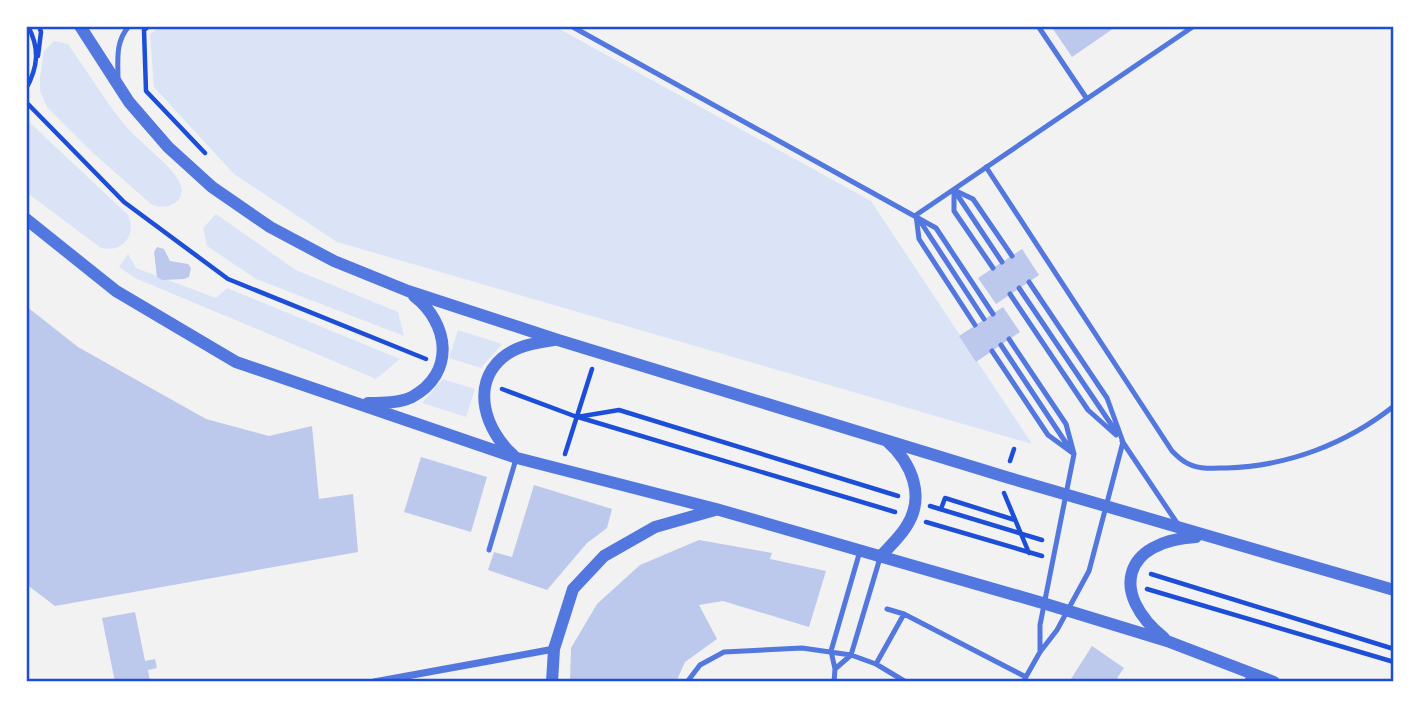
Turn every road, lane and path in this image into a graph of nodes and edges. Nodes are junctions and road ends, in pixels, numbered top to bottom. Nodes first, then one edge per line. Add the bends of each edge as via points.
1 (28, 26) edge
2 (39, 26) edge
3 (80, 26) edge
4 (129, 26) edge
5 (149, 26) edge
6 (571, 26) edge
7 (1038, 26) edge
8 (1194, 26) edge
9 (36, 64) junction
10 (118, 83) junction
11 (26, 89) edge
12 (1087, 99) junction
13 (26, 102) edge
14 (207, 155) dead end
15 (986, 167) junction
16 (954, 190) junction
17 (916, 215) junction
18 (26, 219) edge
19 (1012, 256) dead end
20 (1002, 262) dead end
21 (993, 268) dead end
22 (1029, 282) dead end
23 (1020, 288) dead end
24 (408, 291) junction
25 (1010, 294) dead end
26 (993, 314) dead end
27 (984, 319) dead end
28 (975, 325) dead end
29 (558, 340) junction
30 (1009, 340) dead end
31 (1001, 345) dead end
32 (598, 351) junction
33 (992, 351) dead end
34 (440, 364) junction
35 (486, 383) junction
36 (357, 403) junction
37 (1394, 406) edge
38 (577, 417) junction
39 (886, 440) junction
40 (1123, 442) junction
41 (1014, 449) dead end
42 (1074, 454) junction
43 (517, 458) junction
44 (560, 469) junction
45 (1006, 477) junction
46 (1065, 494) junction
47 (903, 497) dead end
48 (928, 505) dead end
49 (1107, 506) junction
50 (716, 509) junction
51 (941, 509) junction
52 (911, 517) junction
53 (1015, 520) junction
54 (1181, 529) junction
55 (1206, 537) junction
56 (1048, 542) dead end
57 (489, 550) dead end
58 (860, 551) junction
59 (1030, 553) junction
60 (880, 557) junction
61 (1052, 558) junction
62 (1141, 571) dead end
63 (1129, 583) junction
64 (1394, 590) edge
65 (1046, 604) junction
66 (887, 608) dead end
67 (1067, 611) junction
68 (904, 614) junction
69 (1167, 641) junction
70 (554, 649) junction
71 (1394, 649) edge
72 (831, 651) junction
73 (1040, 652) junction
74 (850, 655) junction
75 (1394, 662) edge
76 (876, 664) junction
77 (835, 669) junction
78 (1249, 677) edge
79 (1025, 679) edge
80 (1268, 681) edge
81 (374, 682) edge
82 (552, 682) edge
83 (687, 682) edge
84 (834, 682) edge
85 (906, 682) edge

1 - 9 path
2 - 9 path
3 - 10 street
4 - 10 lane via 118,48
5 - 14 path via 144,30 146,91
6 - 17 lane
7 - 12 lane
8 - 12 lane
9 - 11 path
10 - 24 street via 169,147 212,187 270,227 334,261
12 - 15 lane
13 - 34 path via 124,201 228,279
15 - 16 lane
15 - 37 lane via 1172,451 1186,463 1203,468 1249,467 1293,458 1336,442
16 - 17 lane
16 - 19 lane via 973,199
16 - 20 lane
16 - 21 lane via 954,211
17 - 26 lane via 936,228
17 - 27 lane
17 - 28 lane via 919,239
18 - 36 street via 116,291 236,362
22 - 40 lane via 1107,398
23 - 40 lane
24 - 29 street
24 - 34 street via 439,327
25 - 40 lane via 1088,411
29 - 32 street
29 - 35 street via 509,353 493,368
30 - 42 lane via 1066,425
31 - 42 lane
32 - 38 path
32 - 39 street
33 - 42 lane via 1048,435
34 - 36 street via 430,382 411,397
35 - 38 path
35 - 43 street via 485,415 503,446
36 - 43 street
38 - 44 path
38 - 47 path via 620,410
38 - 52 path
39 - 45 street
39 - 52 street via 912,474 915,498
40 - 49 lane
40 - 54 lane
41 - 45 path
42 - 46 lane
43 - 44 street
43 - 57 lane
44 - 50 street
45 - 46 street
45 - 53 path via 1003,491
46 - 49 street
46 - 61 lane
48 - 51 path
49 - 54 street
49 - 67 lane via 1089,571
50 - 58 street
50 - 70 street via 655,527 604,556 573,589
51 - 53 path via 945,498
51 - 56 path
52 - 59 path
52 - 60 street
53 - 59 path
54 - 55 street
55 - 63 street via 1155,545 1137,561
55 - 64 street
58 - 60 street
58 - 72 lane
59 - 61 path
60 - 65 street
60 - 74 lane
61 - 65 lane
62 - 71 path
63 - 69 street via 1139,612
63 - 75 path
65 - 67 street
65 - 73 lane
66 - 68 lane
67 - 69 street
67 - 73 lane
68 - 76 lane
68 - 79 lane
69 - 78 street
70 - 81 street
70 - 82 street
72 - 74 lane
72 - 77 lane
72 - 83 lane via 724,652 700,665
73 - 79 lane
74 - 76 lane
74 - 77 lane
76 - 85 lane
77 - 84 lane
78 - 80 street

